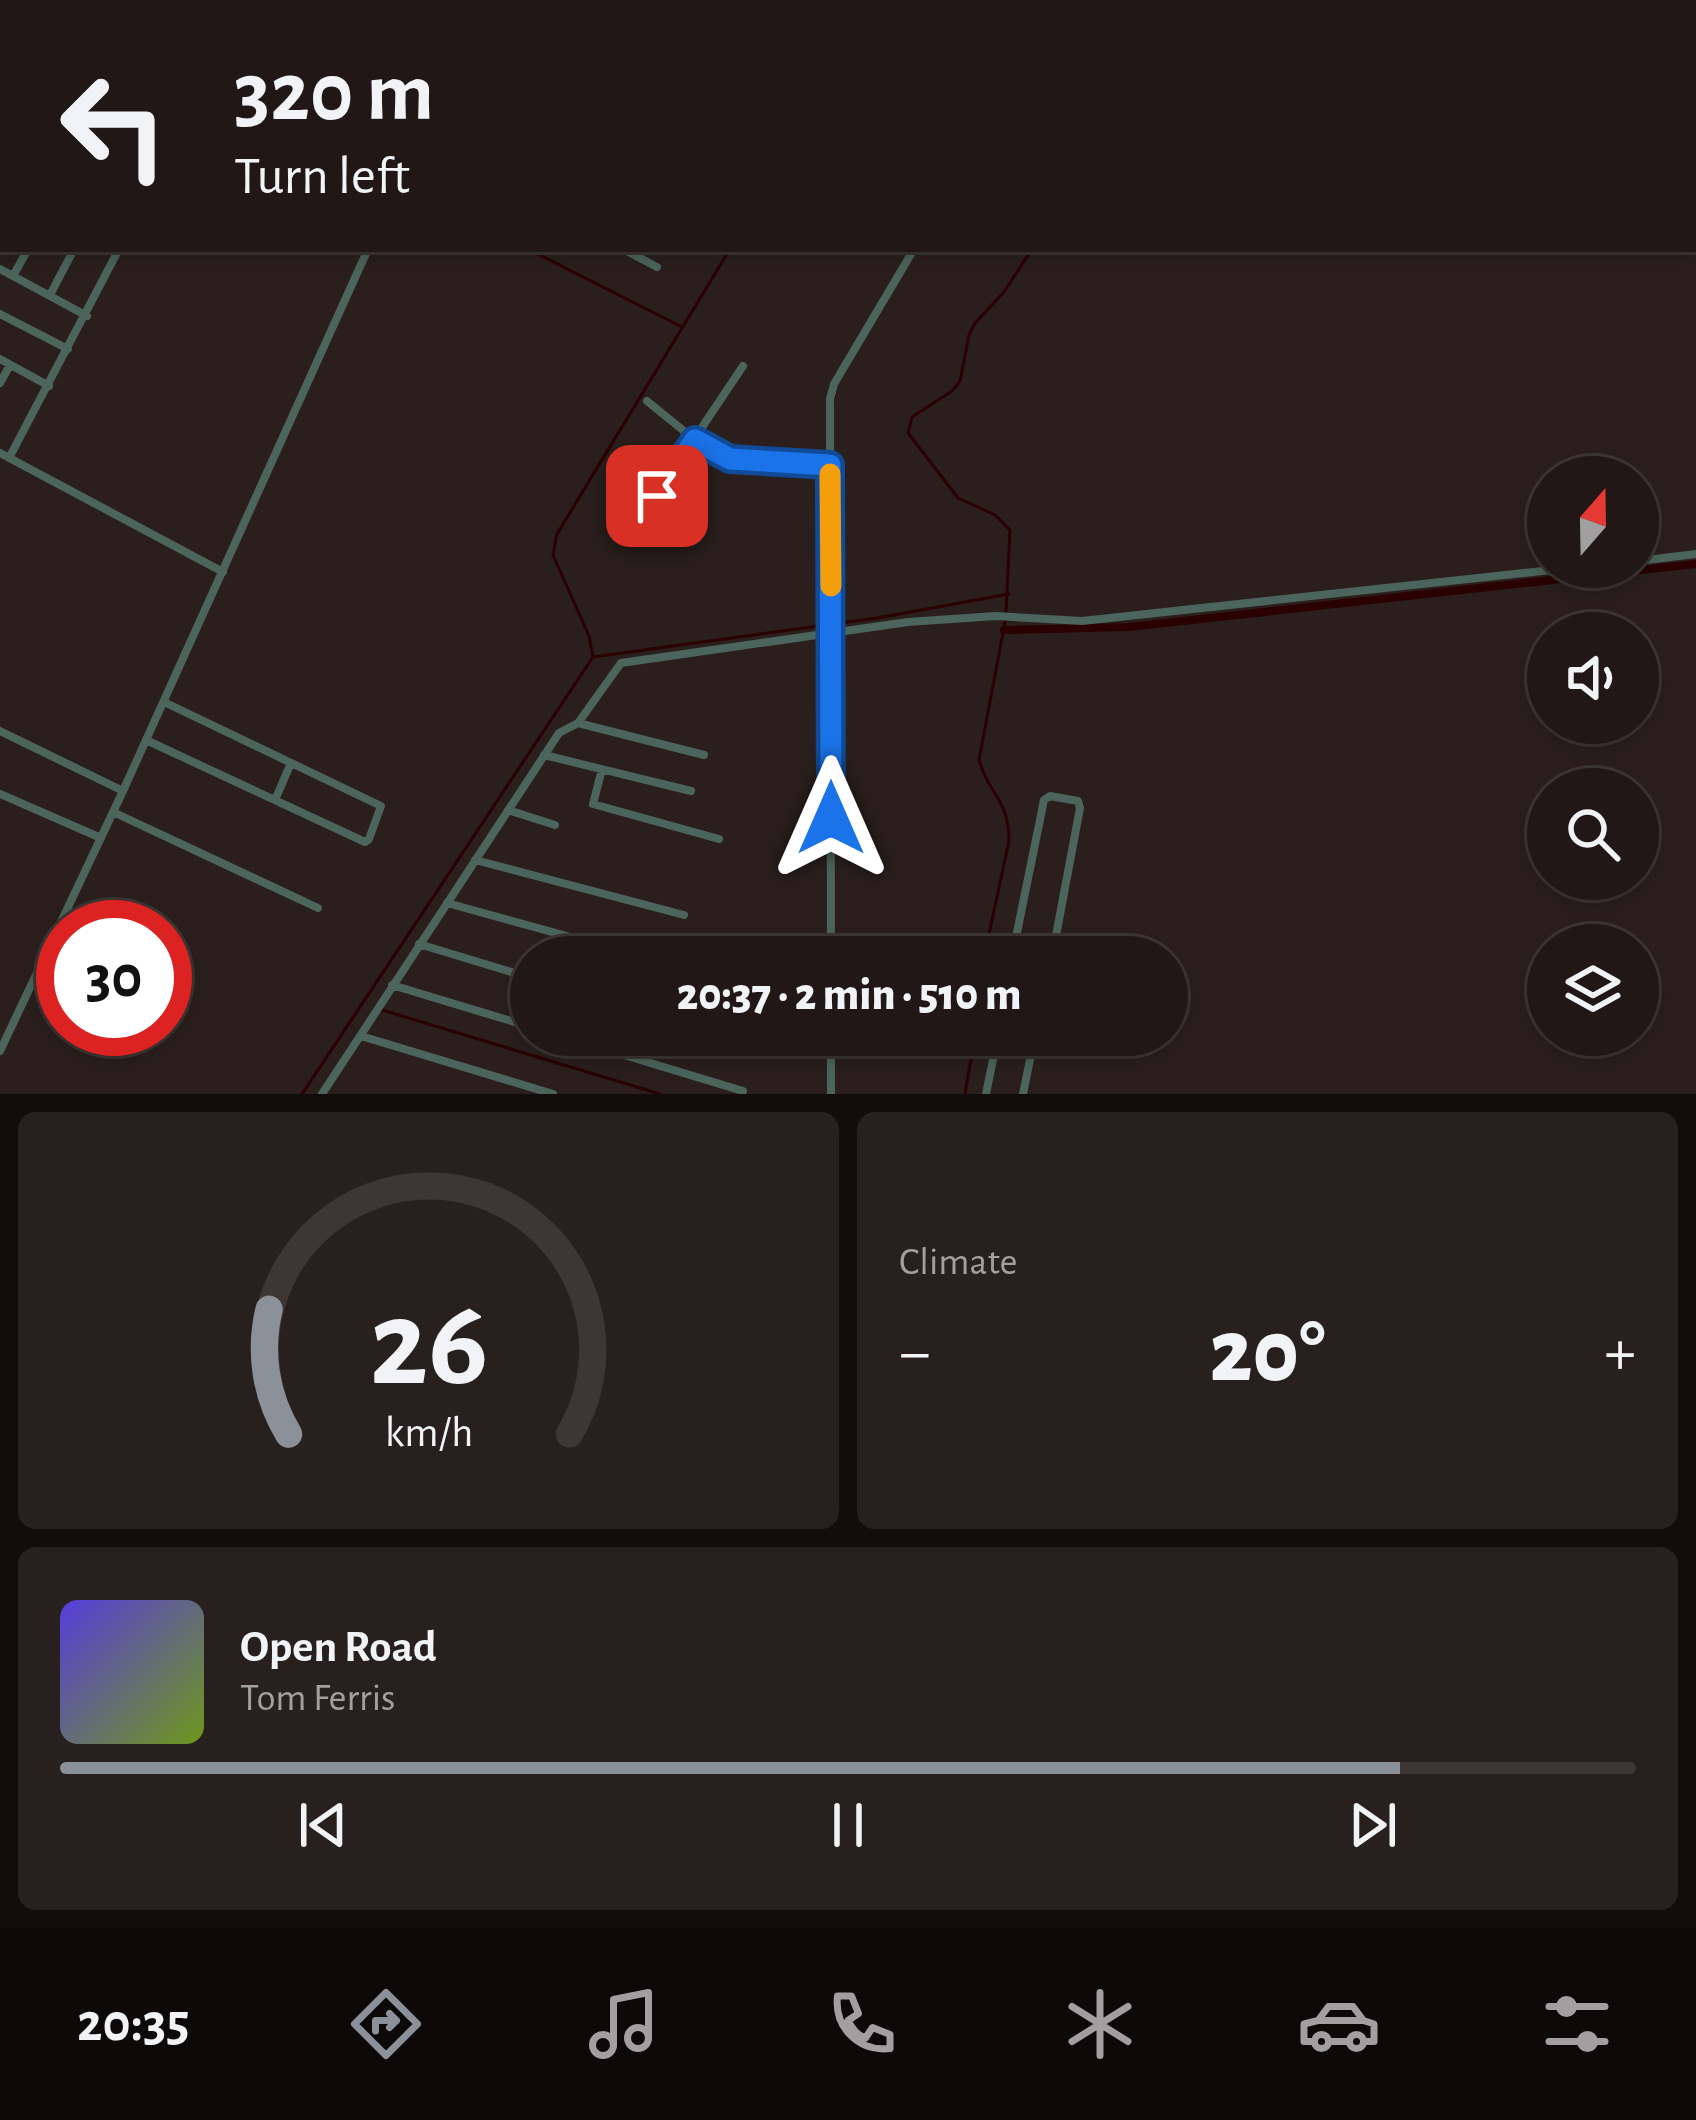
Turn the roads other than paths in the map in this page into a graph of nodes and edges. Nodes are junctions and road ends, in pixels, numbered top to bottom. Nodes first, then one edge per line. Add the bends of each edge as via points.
1 (26, 252) edge
2 (72, 252) edge
3 (118, 252) edge
4 (367, 252) edge
5 (629, 252) edge
6 (912, 252) edge
7 (657, 267) dead end
8 (0, 269) edge
9 (13, 276) junction
10 (50, 296) junction
11 (0, 314) edge
12 (87, 316) junction
13 (69, 349) junction
14 (5, 362) edge
15 (743, 367) dead end
16 (0, 382) edge
17 (49, 386) junction
18 (647, 401) dead end
19 (695, 440) junction
20 (4, 456) edge
21 (830, 465) junction
22 (638, 524) dead end
23 (1696, 554) edge
24 (1659, 558) edge
25 (223, 572) junction
26 (1527, 573) edge
27 (831, 626) junction
28 (164, 702) junction
29 (578, 723) junction
30 (0, 730) edge
31 (146, 740) junction
32 (544, 755) junction
33 (704, 755) dead end
34 (291, 763) junction
35 (602, 769) junction
36 (123, 791) junction
37 (691, 791) dead end
38 (0, 794) edge
39 (275, 800) junction
40 (508, 810) junction
41 (113, 812) junction
42 (556, 825) dead end
43 (100, 838) junction
44 (718, 839) dead end
45 (475, 860) junction
46 (447, 903) junction
47 (318, 908) dead end
48 (684, 915) dead end
49 (567, 936) edge
50 (831, 936) edge
51 (1016, 936) edge
52 (1056, 936) edge
53 (419, 944) junction
54 (510, 972) edge
55 (392, 986) junction
56 (510, 1021) edge
57 (361, 1036) junction
58 (0, 1051) edge
59 (629, 1056) edge
60 (831, 1056) edge
61 (994, 1056) edge
62 (1031, 1056) edge
63 (743, 1090) dead end
64 (324, 1094) edge
65 (553, 1094) edge
66 (831, 1094) edge
67 (986, 1094) edge
68 (1023, 1094) edge

1 - 9 street
2 - 10 street
3 - 12 street
4 - 25 street
5 - 7 street
6 - 21 street via 834,384
8 - 9 street
9 - 10 street
10 - 12 street
11 - 13 street
12 - 13 street
13 - 17 street
14 - 16 street
14 - 17 street
15 - 19 street
17 - 20 street
18 - 19 street
19 - 21 street via 730,459
19 - 22 street
20 - 25 street
21 - 27 street
23 - 24 street
25 - 28 street
26 - 27 street via 1094,620 996,616
27 - 29 street via 621,663
27 - 50 street
28 - 31 street
28 - 34 street
29 - 32 street
29 - 33 street
30 - 36 street
31 - 36 street
31 - 39 street
32 - 35 street
32 - 40 street
34 - 39 street
34 - 39 street via 381,806 369,839
35 - 37 street
35 - 44 street via 593,805
36 - 41 street
38 - 43 street
40 - 42 street
40 - 45 street
41 - 43 street
41 - 47 street
43 - 58 street
45 - 46 street
45 - 48 street
46 - 49 street
46 - 53 street
51 - 52 street via 1050,796 1080,804
53 - 54 street
53 - 55 street
55 - 56 street
55 - 57 street
57 - 64 street
57 - 65 street
59 - 63 street
60 - 66 street
61 - 67 street
62 - 68 street

